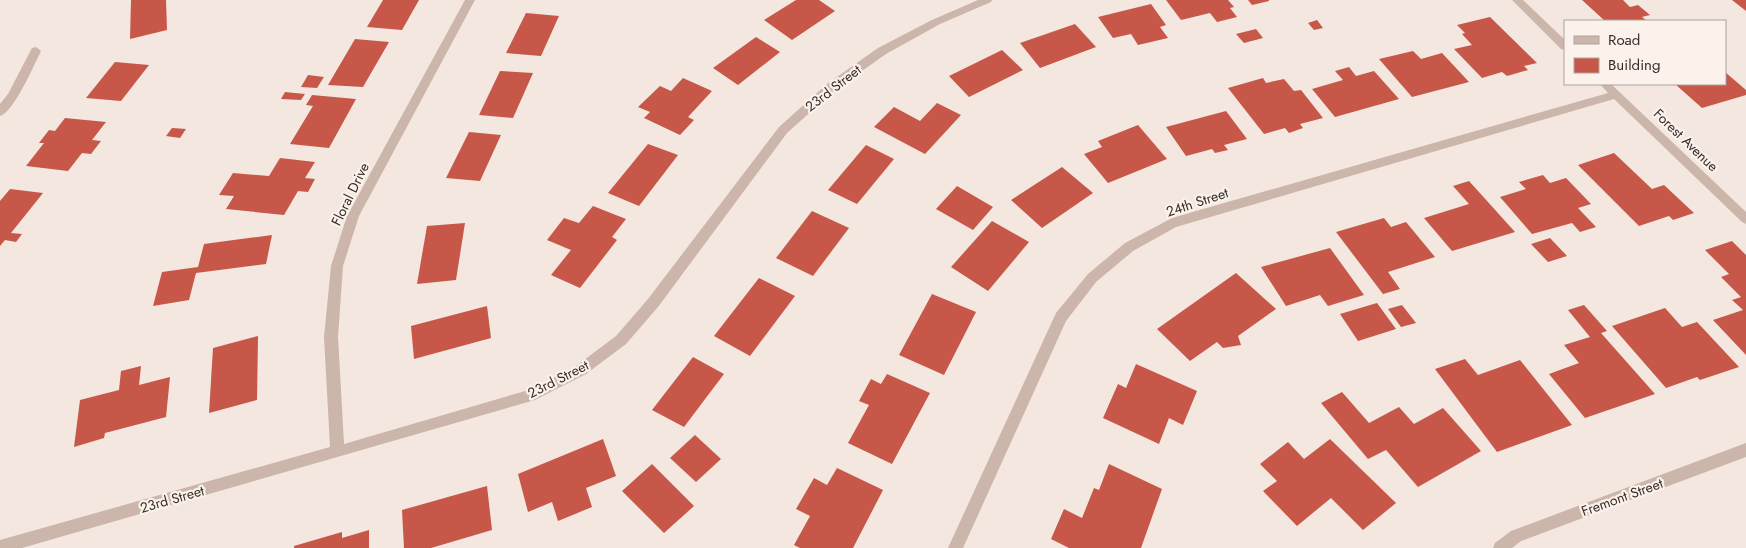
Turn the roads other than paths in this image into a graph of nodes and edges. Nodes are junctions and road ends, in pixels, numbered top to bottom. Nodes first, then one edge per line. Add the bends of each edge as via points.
1 (470, 0) edge
2 (988, 0) edge
3 (1516, 0) edge
4 (1564, 45) edge
5 (36, 51) dead end
6 (1606, 85) edge
7 (1616, 94) junction
8 (0, 112) edge
9 (1746, 218) edge
10 (1746, 450) edge
11 (337, 452) junction
12 (0, 547) edge
13 (954, 548) edge
14 (1500, 548) edge

1 - 11 street, Floral Drive via 353,216 336,266 331,337
2 - 11 street, 23rd Street via 936,22 882,51 831,87 783,130 653,303 621,340 581,370 535,394
3 - 4 street
5 - 8 street
6 - 7 street, Forest Avenue
7 - 9 street, Forest Avenue
7 - 13 street, 24th Street via 1172,224 1129,247 1092,278 1061,317
10 - 14 street, Fremont Street via 1516,536
11 - 12 street, 23rd Street

